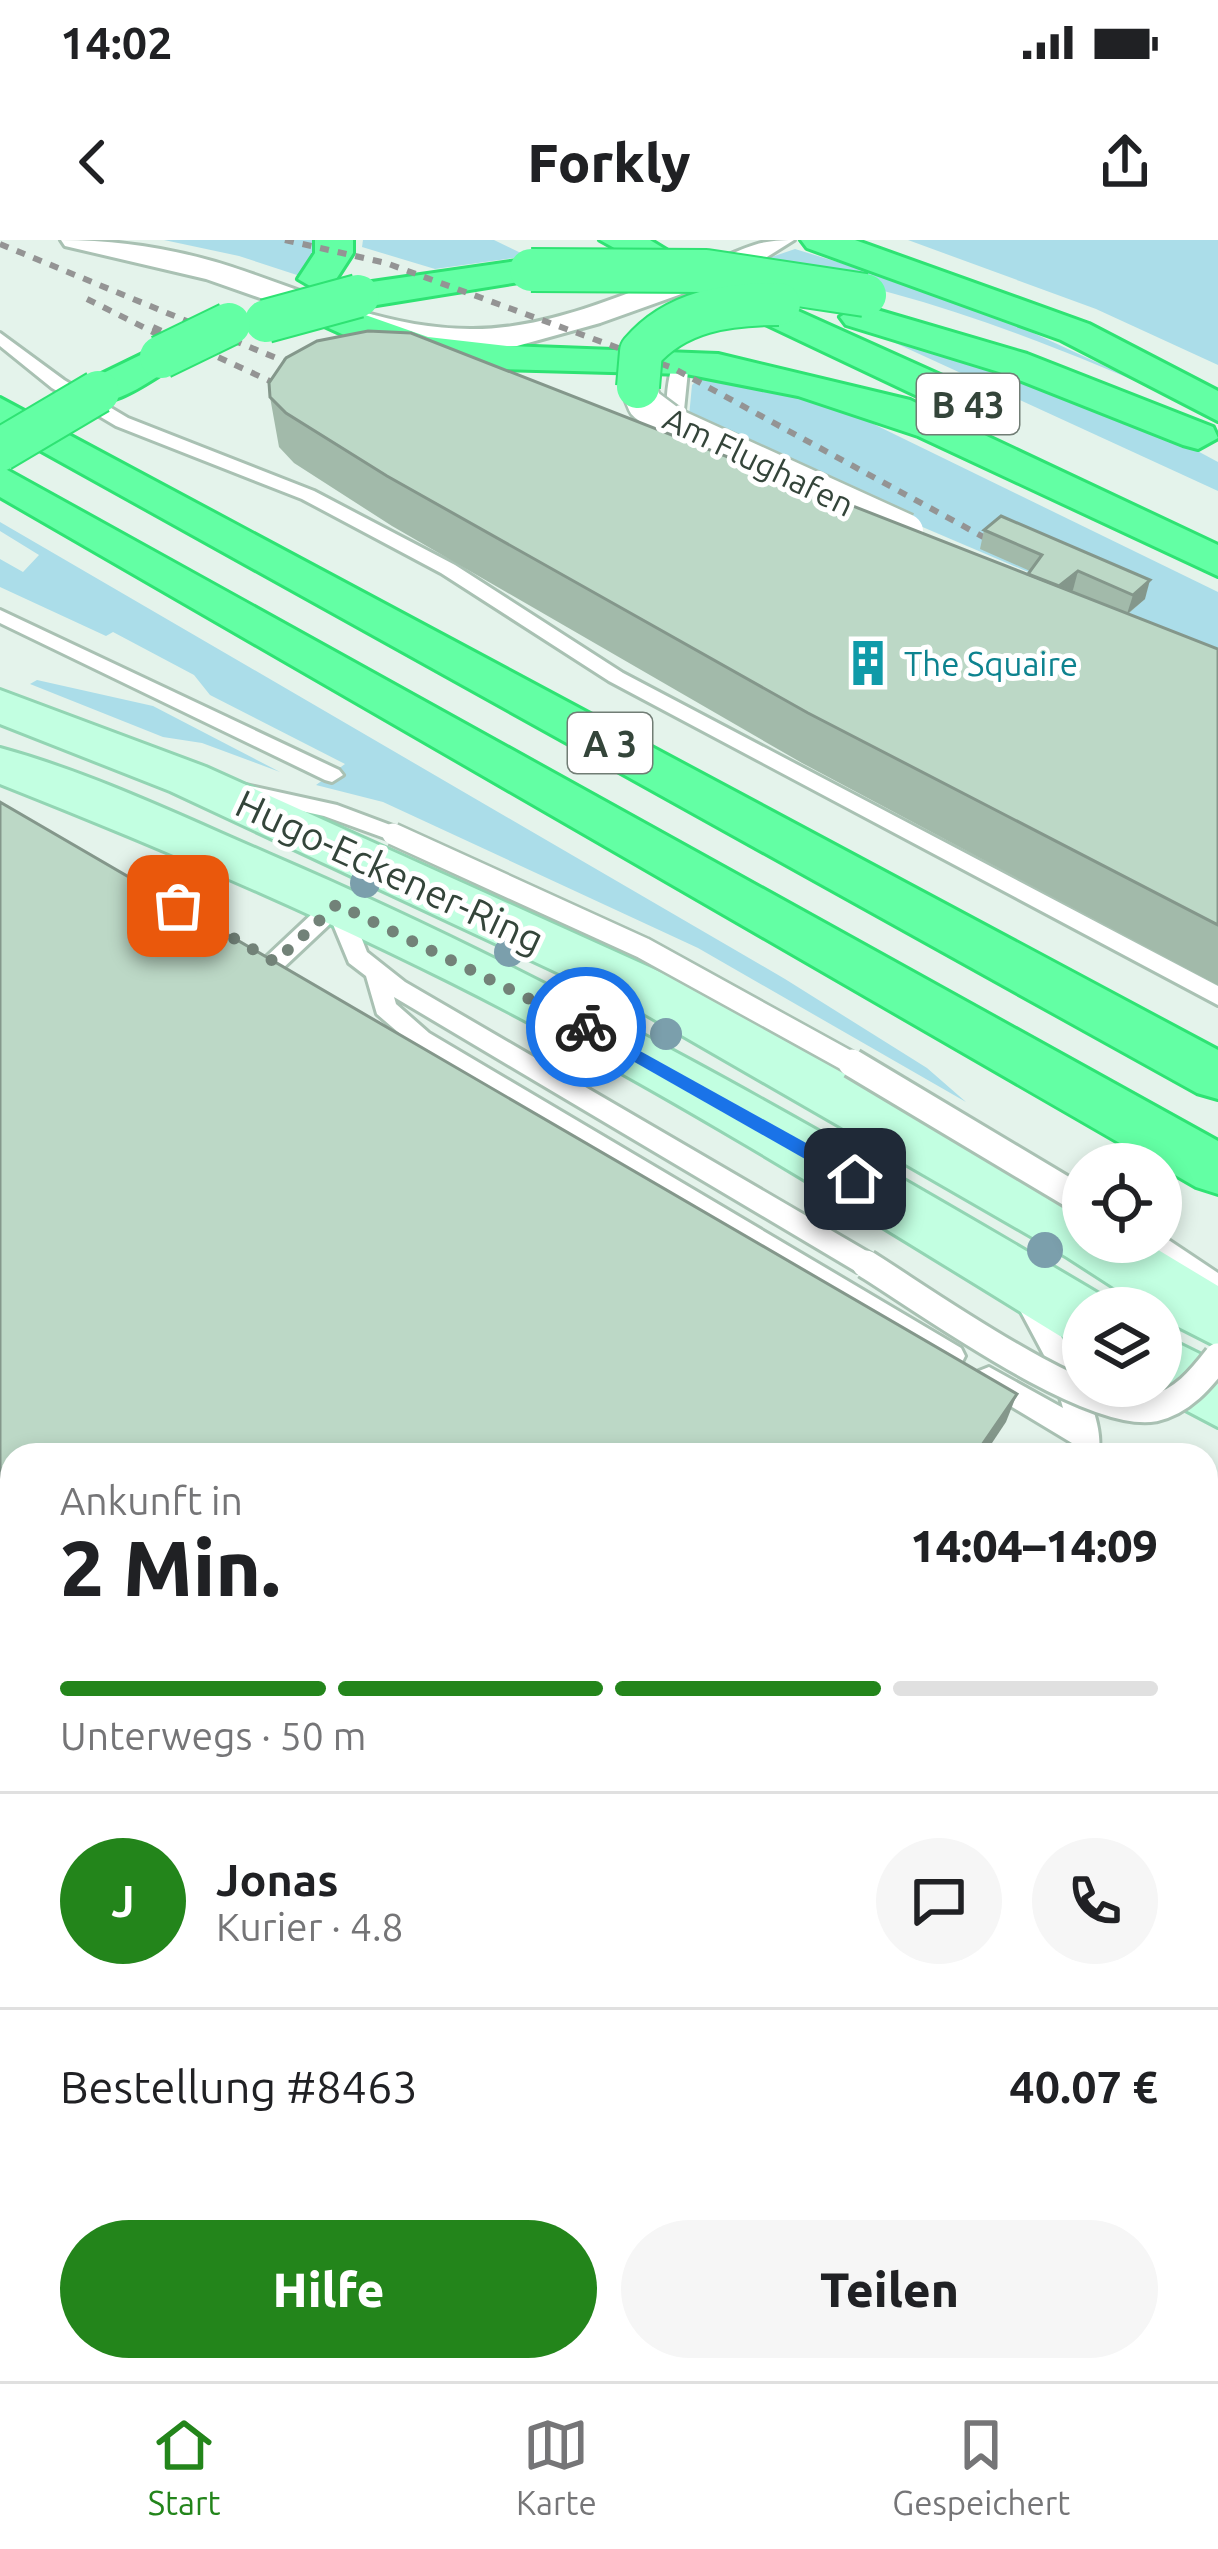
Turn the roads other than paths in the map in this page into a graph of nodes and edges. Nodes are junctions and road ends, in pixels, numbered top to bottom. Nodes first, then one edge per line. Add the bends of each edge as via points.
1 (76, 240) edge
2 (117, 240) edge
3 (334, 240) edge
4 (754, 240) edge
5 (779, 240) edge
6 (820, 240) edge
7 (877, 240) edge
8 (538, 255) edge
9 (622, 259) edge
10 (669, 281) junction
11 (336, 297) junction
12 (859, 305) junction
13 (0, 338) edge
14 (681, 361) junction
15 (1218, 379) edge
16 (638, 387) joint
17 (1218, 408) edge
18 (0, 411) edge
19 (936, 428) junction
20 (1218, 434) edge
21 (1218, 444) edge
22 (0, 451) edge
23 (0, 479) edge
24 (1218, 520) edge
25 (936, 548) joint
26 (1218, 562) edge
27 (0, 616) edge
28 (0, 706) edge
29 (0, 765) edge
30 (332, 775) dead end
31 (188, 779) junction
32 (337, 904) junction
33 (247, 946) edge
34 (377, 974) junction
35 (1218, 996) edge
36 (1218, 1077) edge
37 (1218, 1170) edge
38 (1062, 1189) edge
39 (1062, 1225) edge
40 (1127, 1263) edge
41 (1182, 1263) edge
42 (1014, 1276) junction
43 (1218, 1287) edge
44 (1062, 1305) edge
45 (1218, 1318) edge
46 (1218, 1357) edge
47 (1182, 1377) edge
48 (1218, 1398) edge
49 (1080, 1443) edge
50 (1086, 1443) edge

1 - 11 street
2 - 4 street via 224,260 395,322 463,332 533,324
3 - 11 highway
5 - 11 street via 732,265 517,336 431,338
6 - 17 highway via 1075,332
7 - 15 highway via 1040,297
8 - 9 highway, B 43
8 - 11 highway, B 43
8 - 12 highway, B 43, bridge via 706,271
9 - 10 highway, B 43
10 - 19 highway, B 43
10 - 24 highway, B 43, bridge via 718,287
11 - 14 highway via 398,345 441,355
11 - 22 highway, B 43, bridge via 161,357
12 - 16 highway, bridge via 743,304 704,313 648,343
12 - 20 highway, B 43 via 1028,346
12 - 21 highway
13 - 35 lane via 122,422 328,506 448,569 616,677
14 - 19 highway via 758,372
14 - 25 lane via 674,401 684,433
16 - 25 street, Am Flughafen, bridge via 645,404 673,425
18 - 36 highway, A 3
19 - 26 highway, B 43
23 - 37 highway, A 3
27 - 30 lane
28 - 31 street, Hugo-Eckener-Ring
29 - 32 street, Hugo-Eckener-Ring
31 - 38 lane, bridge via 329,810 580,917 824,1047
31 - 39 street, Hugo-Eckener-Ring via 659,997
32 - 33 lane via 266,971
32 - 34 lane via 357,957
32 - 42 street, Hugo-Eckener-Ring via 606,1037
34 - 46 lane, bridge via 1074,1387 1124,1406 1159,1407
34 - 49 lane via 385,1008 421,1039
40 - 45 street
41 - 43 lane
42 - 44 street, Hugo-Eckener-Ring
42 - 50 lane via 1066,1370
47 - 48 street

